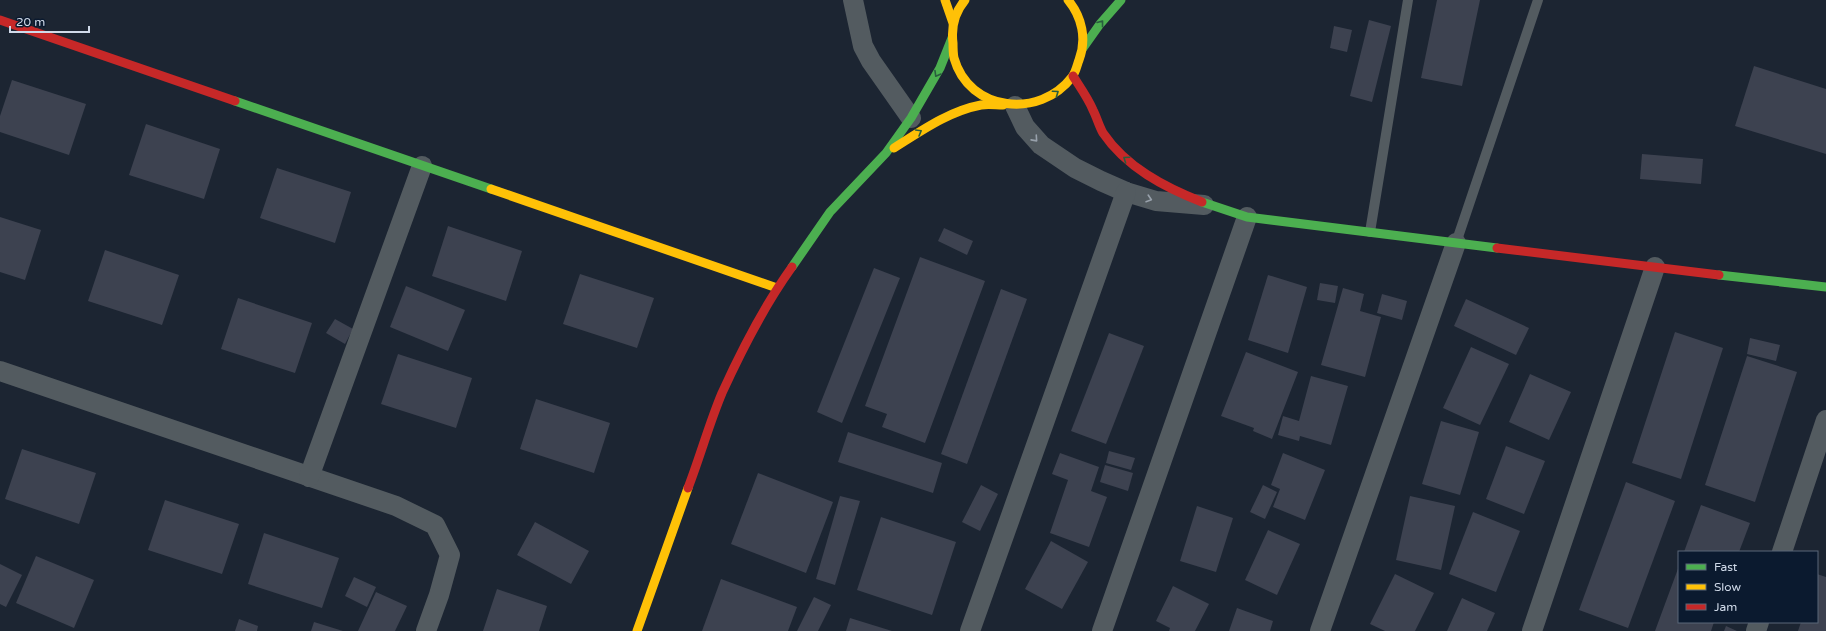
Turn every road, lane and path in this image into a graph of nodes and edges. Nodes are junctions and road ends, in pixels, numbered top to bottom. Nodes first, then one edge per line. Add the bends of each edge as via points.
1 (853, 0) edge
2 (945, 0) edge
3 (965, 0) edge
4 (1068, 0) edge
5 (1121, 0) edge
6 (1408, 0) edge
7 (1538, 0) edge
8 (0, 20) edge
9 (953, 23) junction
10 (952, 38) junction
11 (1083, 48) junction
12 (1073, 76) junction
13 (1011, 105) junction
14 (911, 118) junction
15 (886, 153) junction
16 (422, 166) junction
17 (1126, 192) junction
18 (1208, 205) junction
19 (1247, 217) junction
20 (1370, 232) junction
21 (1456, 243) junction
22 (1655, 267) junction
23 (1826, 286) edge
24 (777, 288) junction
25 (0, 371) edge
26 (1826, 420) edge
27 (309, 477) junction
28 (1782, 551) edge
29 (976, 629) edge
30 (426, 631) edge
31 (637, 631) edge
32 (1102, 631) edge
33 (1320, 631) edge
34 (1532, 631) edge

1 - 14 street via 863,46
2 - 9 main road
3 - 9 main road
4 - 11 main road via 1081,25
11 -> 5 main road
6 - 20 lane
7 - 21 lane
8 - 16 main road
9 - 10 main road
10 - 13 main road via 951,46 958,68 971,87 992,101
10 -> 14 main road via 940,68
11 - 12 main road
13 -> 12 main road via 1037,103 1058,93
18 -> 12 main road via 1172,190 1120,155 1103,132
15 -> 13 main road via 953,115 981,105
13 -> 17 street via 1041,145 1075,168
14 - 15 main road
15 - 24 main road via 830,212
16 - 24 main road
16 - 27 street
17 -> 18 street via 1156,201
17 - 29 street
18 - 19 main road
19 - 20 main road
19 - 32 street
20 - 21 main road
21 - 22 main road
21 - 33 street
22 - 23 main road
22 - 34 street
24 - 31 main road via 749,337 722,394
25 - 27 street
26 - 28 street
27 - 30 street via 396,506 435,525 450,555

